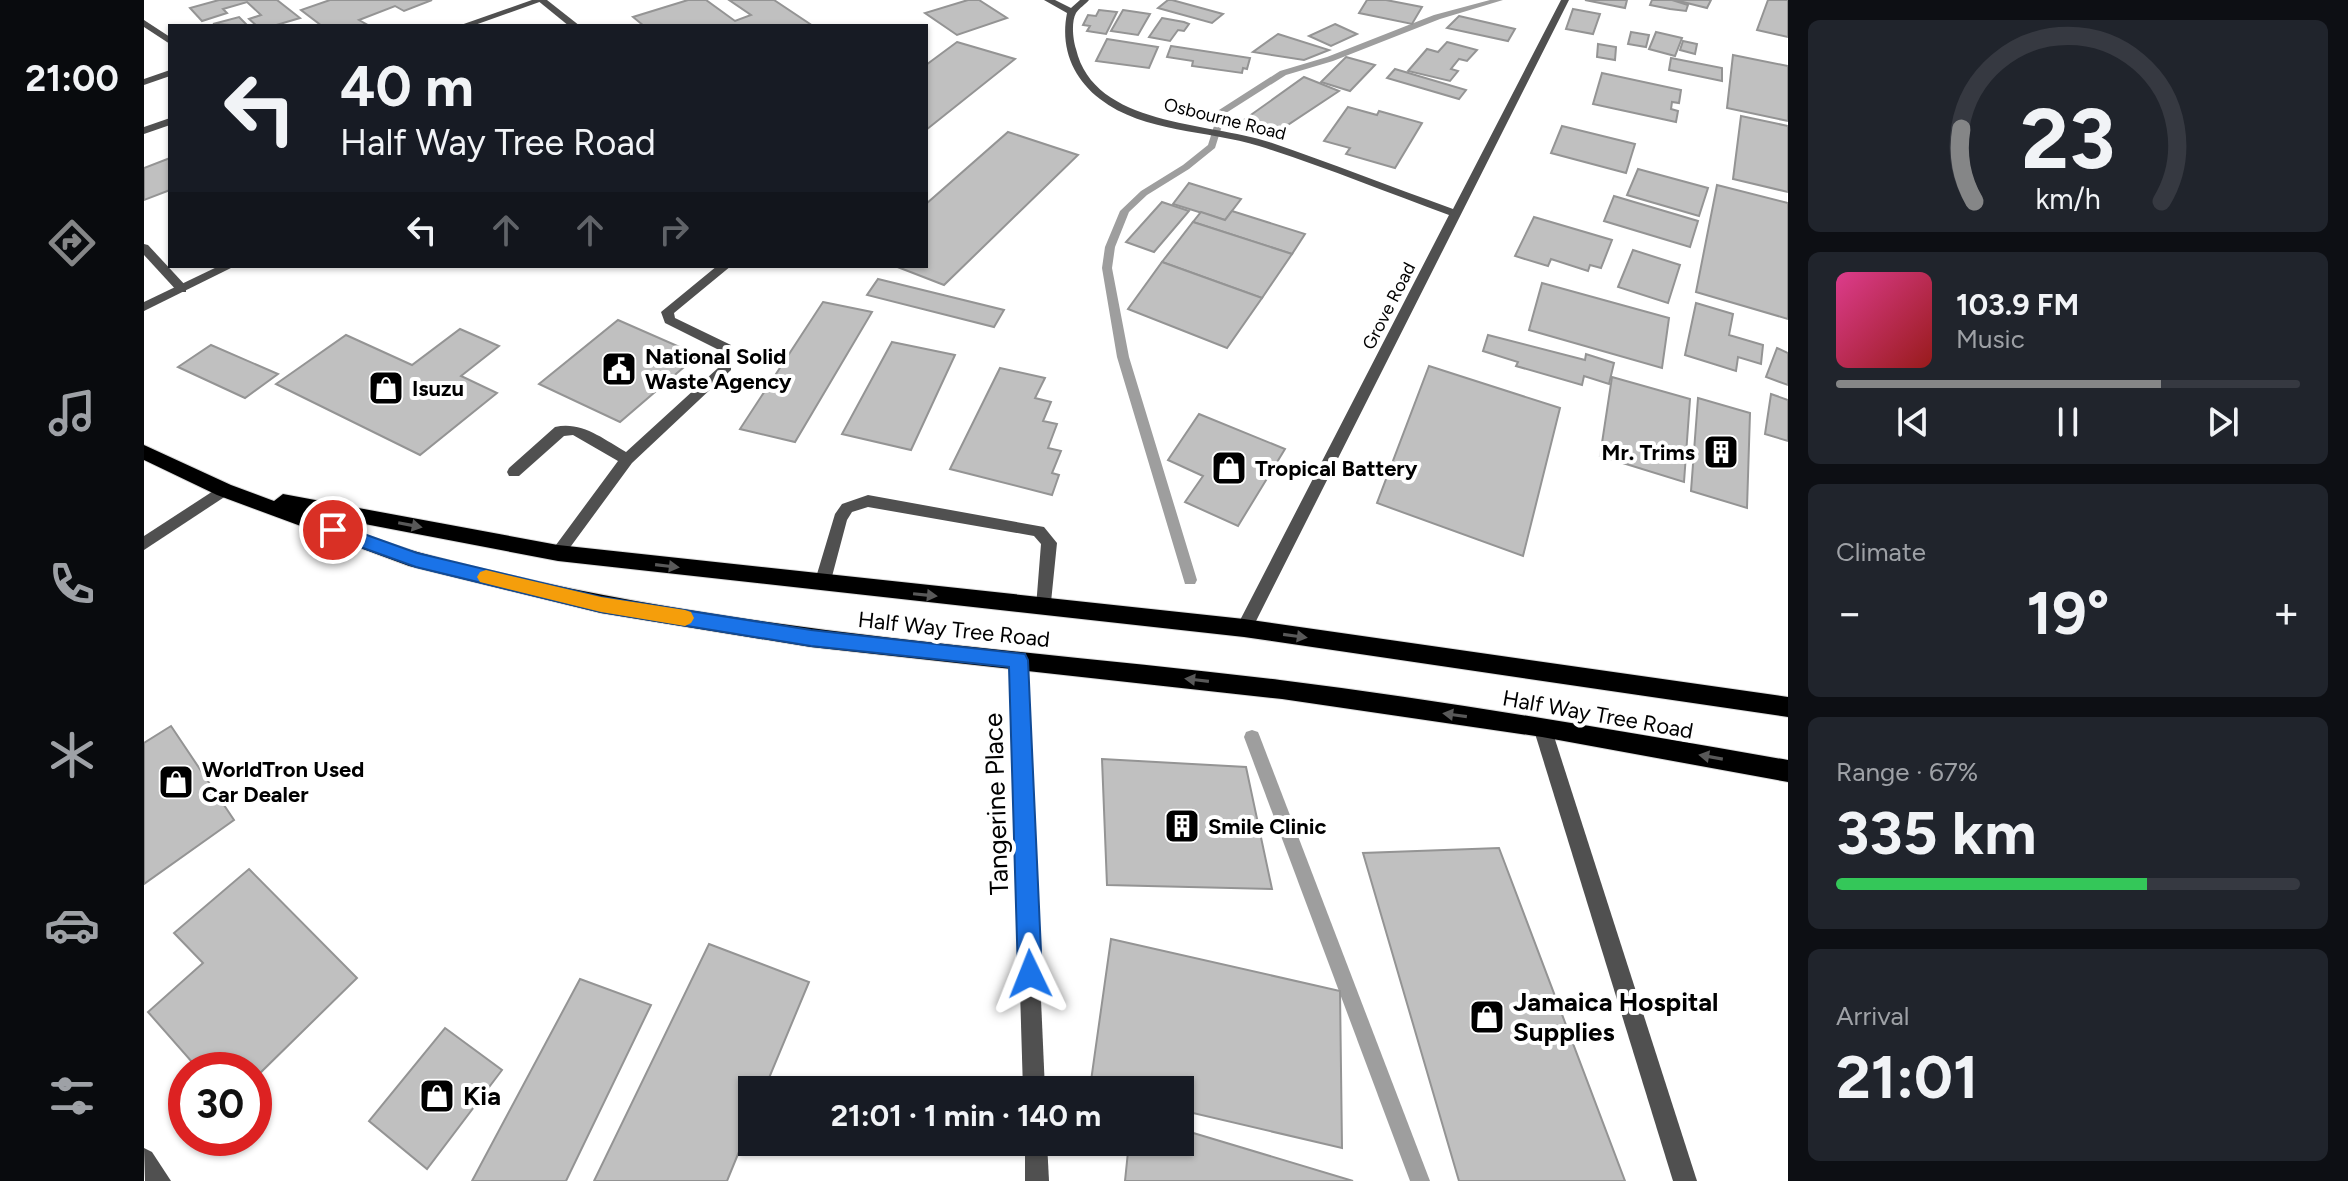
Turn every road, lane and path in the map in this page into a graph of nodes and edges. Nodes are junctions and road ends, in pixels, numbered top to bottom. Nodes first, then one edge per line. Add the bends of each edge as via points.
1 (541, 0) edge
2 (1048, 0) edge
3 (1085, 0) edge
4 (1565, 0) edge
5 (1072, 12) junction
6 (144, 23) edge
7 (469, 24) edge
8 (572, 24) edge
9 (168, 40) edge
10 (168, 74) edge
11 (144, 82) edge
12 (168, 122) edge
13 (144, 131) edge
14 (1456, 214) junction
15 (144, 248) edge
16 (225, 268) edge
17 (722, 268) edge
18 (182, 289) junction
19 (144, 307) edge
20 (144, 452) edge
21 (627, 459) junction
22 (514, 472) dead end
23 (224, 490) junction
24 (144, 544) edge
25 (558, 553) junction
26 (822, 584) junction
27 (1044, 607) junction
28 (1244, 628) junction
29 (1018, 660) junction
30 (1788, 707) edge
31 (1542, 727) junction
32 (1788, 771) edge
33 (1033, 1076) edge
34 (1036, 1156) edge
35 (144, 1160) edge
36 (159, 1181) edge
37 (1037, 1181) edge
38 (1685, 1181) edge

1 - 7 street
1 - 8 street
2 - 5 street
3 - 5 street
4 - 14 street, Grove Road
5 - 14 street, Osbourne Road via 1067,32 1071,54 1091,86 1132,113 1236,136
6 - 9 street
10 - 11 street
12 - 13 street
14 - 28 street, Grove Road
15 - 18 street
16 - 18 street
17 - 21 street via 667,312 669,320 726,348 724,370
18 - 19 street
20 - 23 main road, Half Way Tree Road
21 - 22 street via 575,430 560,431
21 - 25 street
23 - 24 street
23 -> 25 main road, Half Way Tree Road
23 - 29 main road, Half Way Tree Road via 416,560 601,605 811,638
25 -> 26 main road, Half Way Tree Road
26 -> 27 main road, Half Way Tree Road
26 - 27 street via 840,518 847,508 868,501 1039,531 1049,543
27 - 28 main road, Half Way Tree Road
28 -> 30 main road, Half Way Tree Road
31 -> 29 main road, Half Way Tree Road
29 - 33 street, Tangerine Place
32 -> 31 main road, Half Way Tree Road
31 - 38 street
34 - 37 street
35 - 36 street

